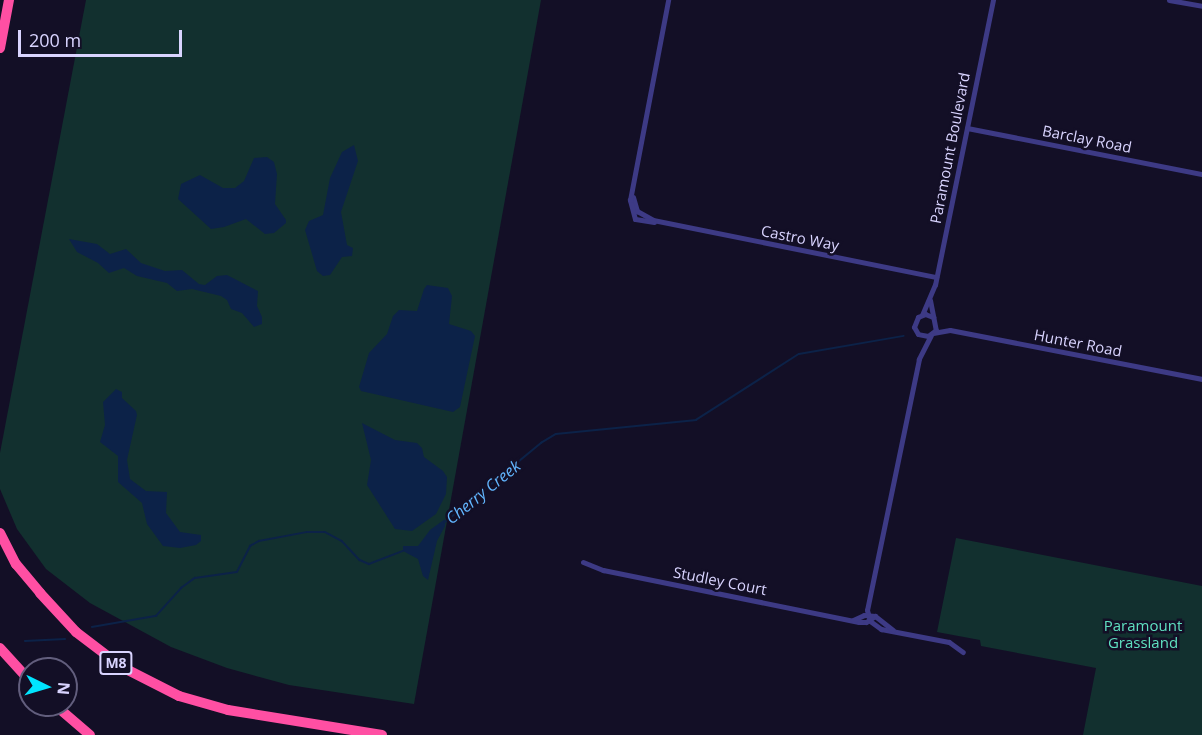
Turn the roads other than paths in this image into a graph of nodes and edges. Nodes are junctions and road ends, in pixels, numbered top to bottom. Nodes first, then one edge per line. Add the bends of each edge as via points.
1 (9, 0) edge
2 (668, 0) edge
3 (993, 0) edge
4 (1169, 0) edge
5 (1202, 6) edge
6 (0, 48) edge
7 (967, 128) junction
8 (1202, 174) edge
9 (936, 277) junction
10 (930, 300) junction
11 (922, 315) junction
12 (934, 318) junction
13 (950, 330) junction
14 (918, 334) junction
15 (932, 334) junction
16 (922, 350) junction
17 (1202, 379) edge
18 (0, 533) edge
19 (583, 562) dead end
20 (871, 618) junction
21 (0, 648) edge
22 (963, 652) dead end
23 (18, 668) edge
24 (69, 717) edge
25 (90, 735) edge
26 (382, 735) edge

1 - 6 highway
2 - 9 street, Castro Way via 633,197 635,208 659,222
3 - 7 street, Paramount Boulevard
4 - 5 street
7 - 8 street, Barclay Road
7 - 9 street, Paramount Boulevard
9 - 10 street, Paramount Boulevard
10 - 11 street, Paramount Boulevard
10 - 12 street, Paramount Boulevard
11 - 12 street
11 - 14 street via 914,323
12 - 13 street, Hunter Road
12 - 15 street via 937,326
13 - 15 street, Hunter Road
13 - 17 street, Hunter Road
14 - 15 street
14 - 16 street
15 - 16 street
16 - 20 street
18 - 26 highway, M8 via 16,564 39,593 76,632 122,667 179,696 228,710
19 - 20 street, Studley Court via 603,570 853,620
20 - 22 street via 881,629 949,642
21 - 23 highway
24 - 25 highway

